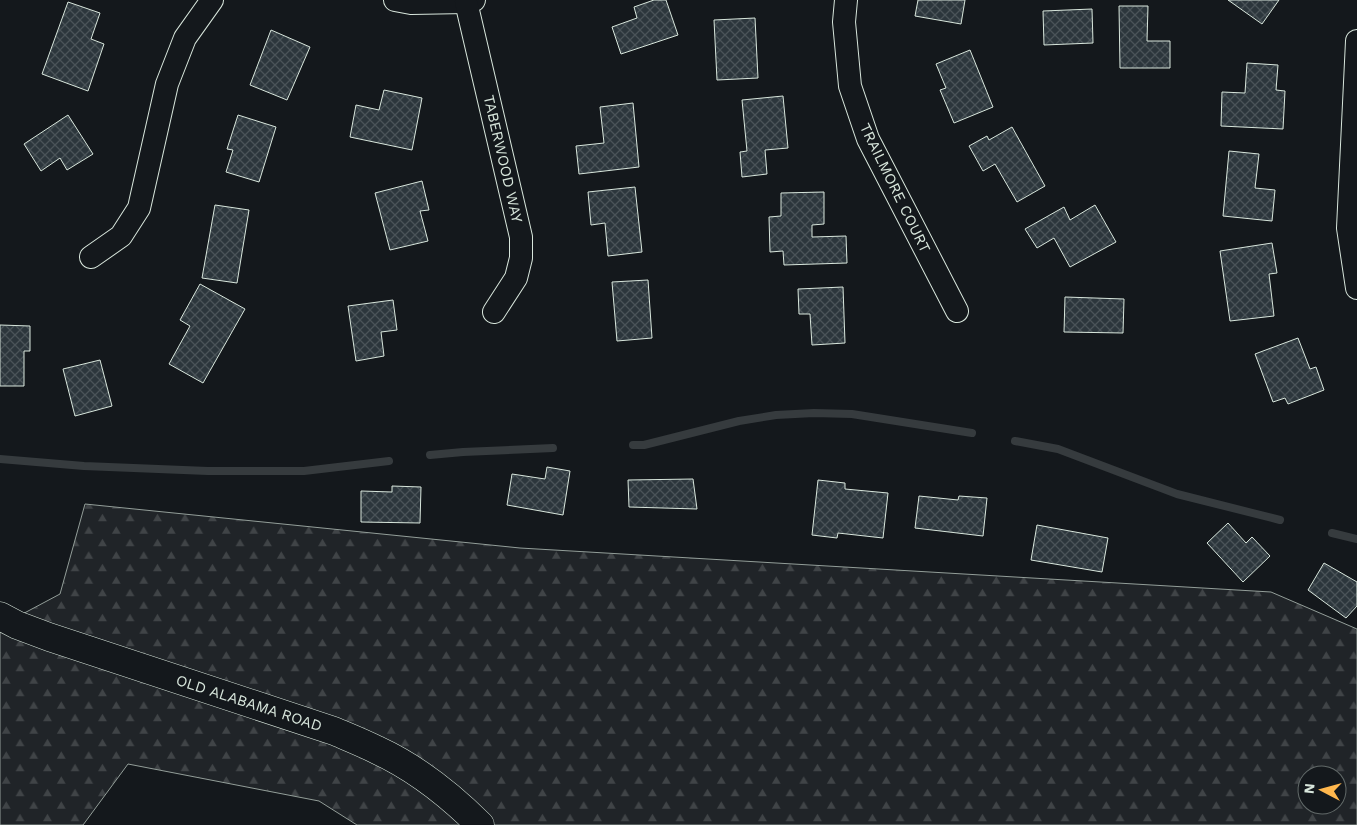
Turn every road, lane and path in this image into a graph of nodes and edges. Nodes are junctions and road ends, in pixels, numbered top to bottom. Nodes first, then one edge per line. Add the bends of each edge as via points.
1 (212, 0) edge
2 (395, 0) edge
3 (846, 0) edge
4 (470, 1) edge
5 (1357, 41) edge
6 (91, 257) dead end
7 (1357, 288) edge
8 (957, 311) dead end
9 (494, 312) dead end
10 (0, 616) edge
11 (480, 825) edge

1 - 6 street via 185,38 167,84 138,208 121,236
2 - 4 street via 411,3
3 - 8 street, TRAILMORE COURT via 844,22 850,86 868,139
4 - 9 street, TABERWOOD WAY via 521,237 521,258 516,278
5 - 7 street via 1348,228
10 - 11 street, OLD ALABAMA ROAD via 49,637 334,731 378,750 425,778

